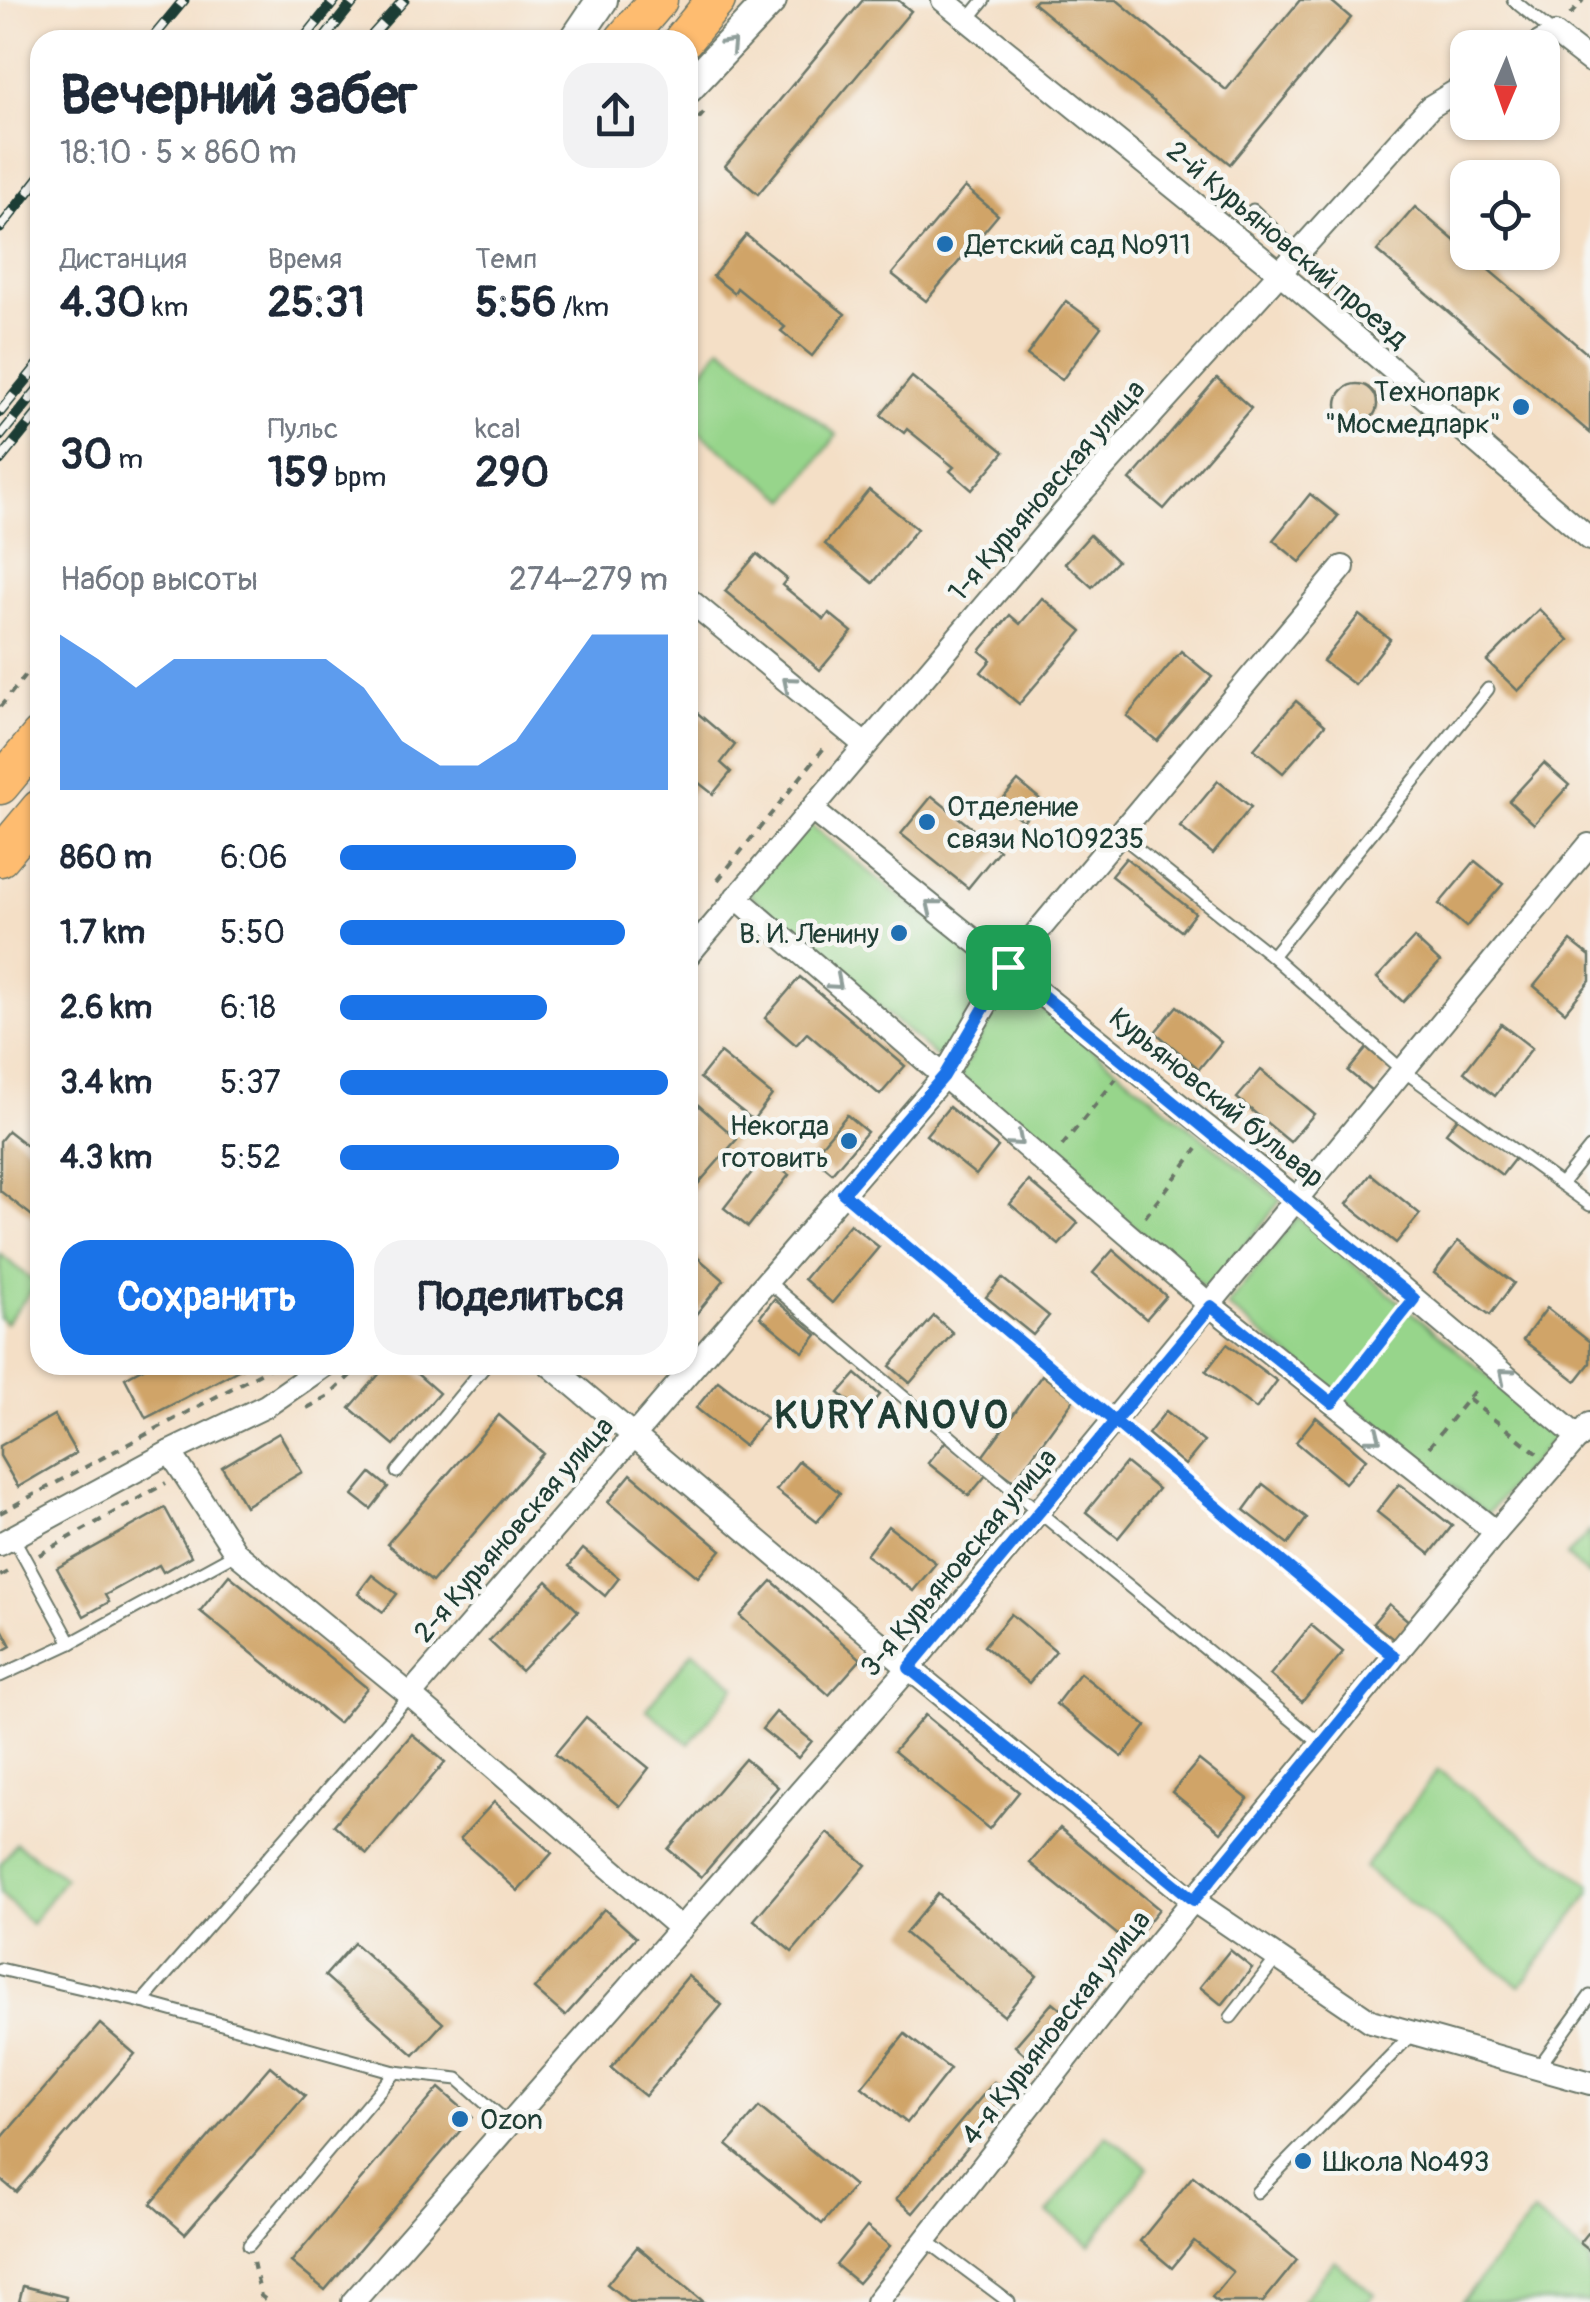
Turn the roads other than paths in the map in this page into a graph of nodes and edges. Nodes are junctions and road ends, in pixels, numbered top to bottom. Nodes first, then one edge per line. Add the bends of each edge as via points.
1 (602, 0) edge
2 (658, 0) edge
3 (716, 0) edge
4 (771, 0) edge
5 (943, 0) edge
6 (984, 0) edge
7 (1514, 0) edge
8 (968, 20) junction
9 (582, 30) edge
10 (632, 30) edge
11 (691, 30) edge
12 (1550, 30) edge
13 (1560, 38) edge
14 (1590, 61) edge
15 (698, 77) edge
16 (1450, 94) edge
17 (1252, 210) dead end
18 (1298, 253) junction
19 (1280, 273) junction
20 (1590, 539) edge
21 (1343, 567) dead end
22 (698, 607) edge
23 (1488, 688) dead end
24 (864, 745) junction
25 (30, 749) edge
26 (0, 785) edge
27 (812, 810) junction
28 (30, 821) edge
29 (1120, 835) junction
30 (1589, 845) edge
31 (0, 857) edge
32 (736, 897) junction
33 (698, 933) edge
34 (1272, 956) junction
35 (1008, 967) junction
36 (1401, 1069) junction
37 (944, 1076) junction
38 (1590, 1148) edge
39 (1562, 1183) junction
40 (843, 1193) junction
41 (1295, 1198) junction
42 (1590, 1205) edge
43 (766, 1280) junction
44 (1211, 1306) junction
45 (698, 1359) edge
46 (304, 1375) edge
47 (478, 1375) edge
48 (562, 1375) edge
49 (684, 1375) edge
50 (1115, 1421) junction
51 (1585, 1431) edge
52 (632, 1435) junction
53 (170, 1452) junction
54 (397, 1472) dead end
55 (1039, 1512) junction
56 (1496, 1532) junction
57 (6, 1541) edge
58 (236, 1553) junction
59 (72, 1643) junction
60 (1394, 1656) junction
61 (909, 1668) junction
62 (0, 1676) edge
63 (410, 1694) junction
64 (1322, 1744) junction
65 (1194, 1900) junction
66 (681, 1929) junction
67 (1277, 1958) junction
68 (0, 1969) edge
69 (1590, 1996) edge
70 (142, 2002) junction
71 (1231, 2017) dead end
72 (1413, 2033) junction
73 (1538, 2068) junction
74 (395, 2072) junction
75 (1590, 2083) edge
76 (509, 2124) junction
77 (1258, 2192) dead end
78 (926, 2240) junction
79 (249, 2245) road end
80 (353, 2302) edge
81 (878, 2302) edge
82 (1009, 2302) edge

1 - 9 street
2 - 10 main road
3 - 11 main road
15 -> 4 street
5 - 8 street, 2-й Курьяновский проезд
6 - 8 lane
7 - 12 lane
8 - 19 street, 2-й Курьяновский проезд
13 - 14 street
16 - 18 street, 1-я Курьяновская улица via 1430,106
17 - 18 lane
18 - 19 street, 1-я Курьяновская улица
19 - 20 street, 2-й Курьяновский проезд
19 - 24 street, 1-я Курьяновская улица
21 - 29 street, 2-я Курьяновская улица
24 -> 22 street
23 - 34 lane
24 - 27 street, 1-я Курьяновская улица
25 - 26 main road
27 - 32 street, 1-я Курьяновская улица
35 -> 27 street, Курьяновский бульвар
28 - 31 main road
29 - 34 lane
29 - 35 street, 2-я Курьяновская улица
30 - 36 street, 3-я Курьяновская улица
32 - 33 street, 1-я Курьяновская улица
32 -> 37 street
34 - 36 lane
35 - 37 street, 2-я Курьяновская улица
35 - 41 street, Курьяновский бульвар
36 - 39 lane
36 - 41 street, 3-я Курьяновская улица
37 - 40 street, 2-я Курьяновская улица
37 -> 44 street
38 - 39 lane
39 - 42 lane
40 - 43 street, 2-я Курьяновская улица
40 - 50 lane
41 - 44 street, 3-я Курьяновская улица
51 -> 41 street, Курьяновский бульвар via 1494,1366
43 - 45 street, 2-я Курьяновская улица
43 - 55 lane
44 - 50 street, 3-я Курьяновская улица
44 -> 56 street
46 - 53 street via 266,1406
47 - 54 lane
48 - 52 street
49 - 52 street, 2-я Курьяновская улица
50 - 55 street, 3-я Курьяновская улица
50 - 60 lane
51 - 56 street, 4-я Курьяновская улица
52 - 61 street
52 - 63 street, 2-я Курьяновская улица
53 - 57 street
53 - 58 street
55 - 61 street, 3-я Курьяновская улица
55 - 64 lane
56 - 60 street, 4-я Курьяновская улица
57 - 59 lane
58 - 59 lane
58 - 63 street
59 - 62 lane
60 - 64 street, 4-я Курьяновская улица
61 - 65 street
61 - 66 street, 3-я Курьяновская улица
63 - 66 street
63 - 70 lane
64 - 65 street, 4-я Курьяновская улица
65 - 67 street
65 - 78 street, 4-я Курьяновская улица
66 - 76 street, 3-я Курьяновская улица
67 - 71 lane
67 - 72 street via 1370,2022
68 - 70 lane
69 - 73 lane
70 - 74 lane
72 - 73 street
72 - 77 lane
73 - 75 street
74 - 76 lane via 458,2079
74 - 79 lane
76 - 80 street, 3-я Курьяновская улица
78 - 81 street, 4-я Курьяновская улица
78 - 82 lane

